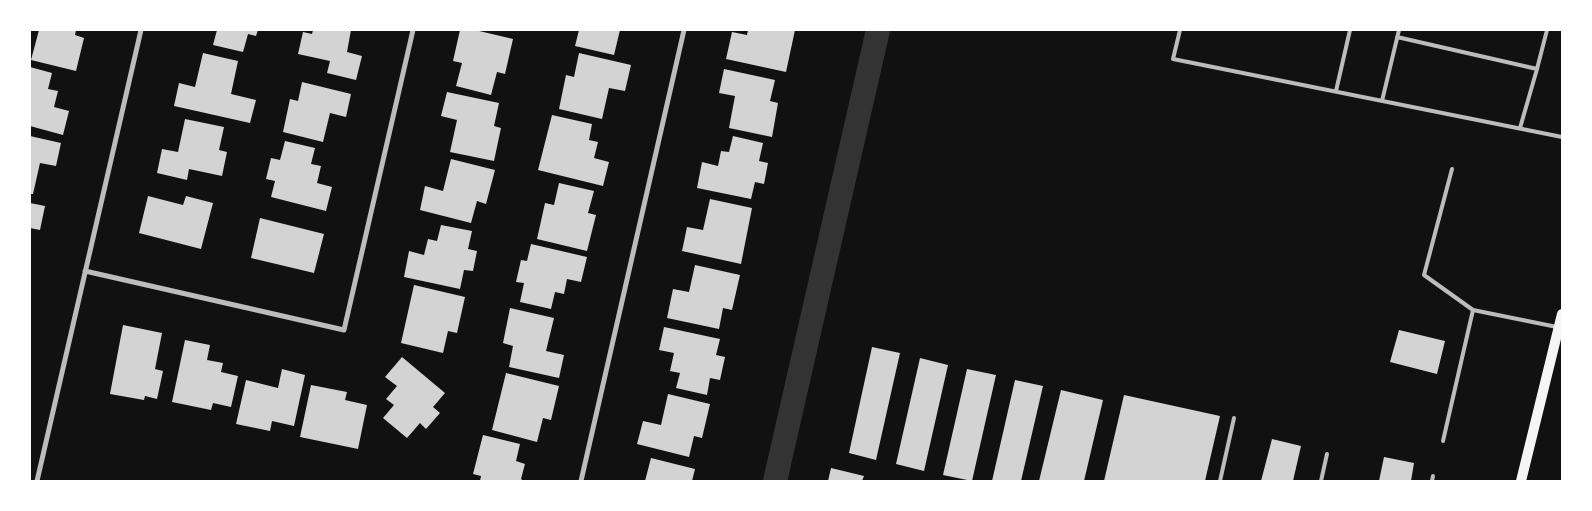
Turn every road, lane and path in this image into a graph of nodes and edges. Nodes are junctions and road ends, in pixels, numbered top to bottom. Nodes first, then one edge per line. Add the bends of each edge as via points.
1 (140, 30) edge
2 (413, 30) edge
3 (684, 30) edge
4 (1180, 30) edge
5 (1350, 30) edge
6 (1399, 30) edge
7 (1547, 30) edge
8 (1397, 37) junction
9 (1537, 69) junction
10 (1336, 91) junction
11 (1382, 100) junction
12 (1520, 128) junction
13 (1562, 137) edge
14 (1452, 169) dead end
15 (85, 271) junction
16 (1473, 310) junction
17 (1562, 314) edge
18 (1559, 328) junction
19 (1234, 418) dead end
20 (1442, 441) dead end
21 (1327, 454) dead end
22 (37, 481) edge
23 (581, 481) edge
24 (1220, 481) edge
25 (1321, 481) edge
26 (1521, 481) edge

1 - 15 street
2 - 15 street via 344,330
3 - 23 street
4 - 10 lane via 1173,59
5 - 10 lane
6 - 8 lane
7 - 9 lane
8 - 9 lane
8 - 11 lane
9 - 12 lane
10 - 11 lane
11 - 12 lane
12 - 13 lane
14 - 16 lane via 1424,275
15 - 22 street
16 - 18 lane
16 - 20 lane
17 - 18 main road
18 - 26 main road
19 - 24 lane
21 - 25 lane

